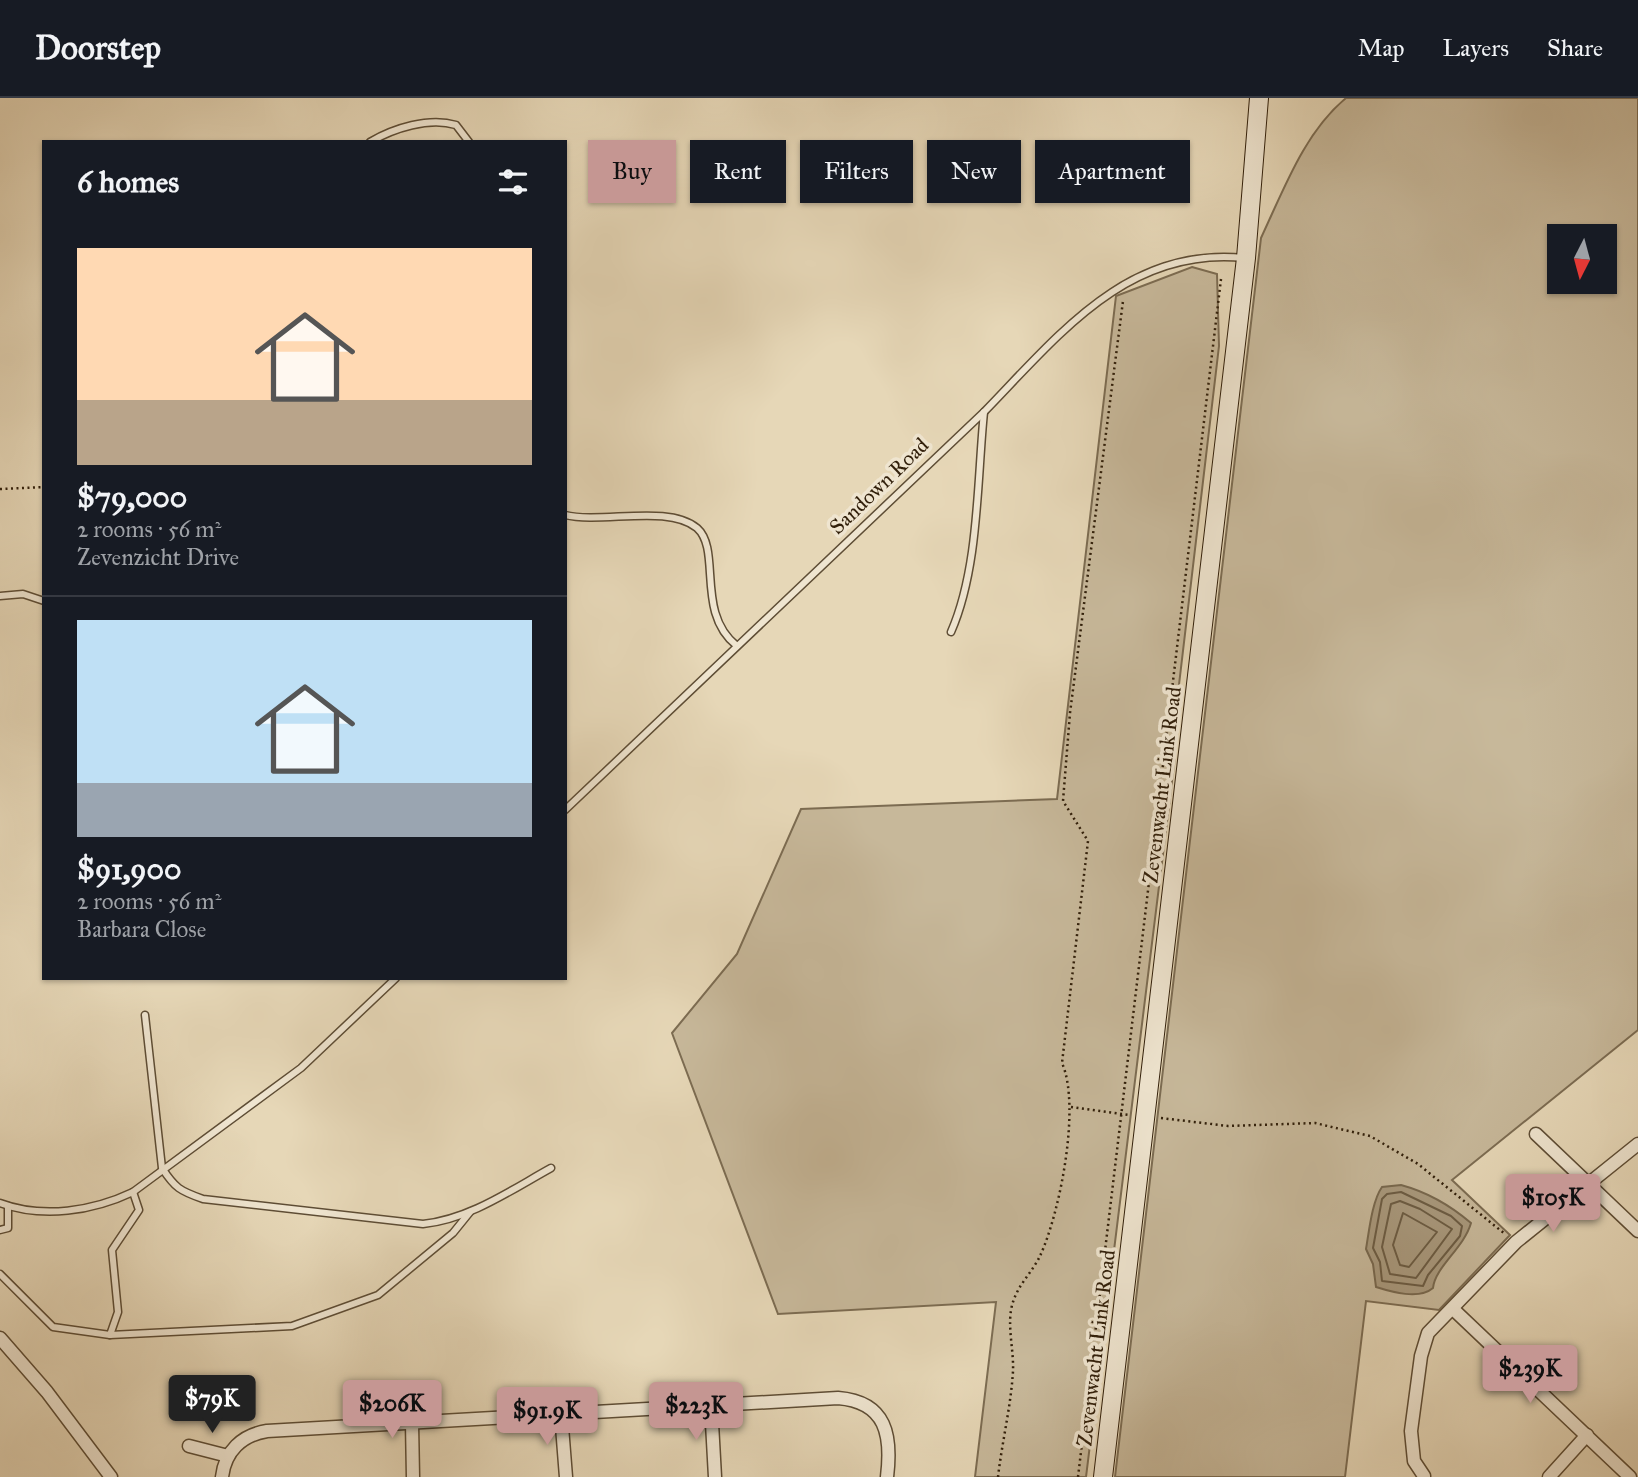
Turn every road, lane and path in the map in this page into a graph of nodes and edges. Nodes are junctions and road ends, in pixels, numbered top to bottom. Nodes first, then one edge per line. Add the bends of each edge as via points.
1 (1259, 98) edge
2 (374, 140) edge
3 (467, 140) edge
4 (1246, 258) junction
5 (1221, 279) dead end
6 (1123, 284) junction
7 (984, 412) junction
8 (42, 487) edge
9 (0, 489) edge
10 (567, 515) edge
11 (0, 596) edge
12 (42, 600) edge
13 (951, 632) dead end
14 (737, 646) junction
15 (567, 806) edge
16 (394, 980) edge
17 (145, 1015) dead end
18 (1071, 1107) junction
19 (1121, 1113) junction
20 (1147, 1117) junction
21 (1536, 1134) dead end
22 (1638, 1144) edge
23 (551, 1167) dead end
24 (162, 1168) junction
25 (1589, 1185) junction
26 (133, 1192) junction
27 (0, 1203) edge
28 (8, 1206) junction
29 (471, 1211) junction
30 (0, 1230) edge
31 (1638, 1231) edge
32 (1516, 1242) junction
33 (0, 1275) edge
34 (1453, 1309) junction
35 (110, 1335) junction
36 (0, 1338) edge
37 (711, 1405) junction
38 (561, 1414) junction
39 (412, 1423) junction
40 (1587, 1436) junction
41 (189, 1446) dead end
42 (228, 1456) junction
43 (1424, 1476) edge
44 (111, 1477) edge
45 (222, 1477) edge
46 (413, 1477) edge
47 (566, 1477) edge
48 (715, 1477) edge
49 (887, 1477) edge
50 (998, 1477) edge
51 (1078, 1477) edge
52 (1103, 1477) edge
53 (1549, 1477) edge
54 (1630, 1477) edge

1 - 4 street, Zevenwacht Link Road
2 - 3 lane via 399,129 435,122 456,125
4 - 6 lane, Sandown Road via 1187,259 1161,265
4 - 20 street, Zevenwacht Link Road
5 - 19 path
6 - 7 lane, Sandown Road via 1039,356
6 - 18 path via 1063,801 1088,841 1062,1063
7 - 13 lane via 970,558
7 - 14 lane, Sandown Road
8 - 9 path
10 - 14 lane via 670,518 699,530 706,542 715,615 727,638
11 - 12 lane via 23,594
14 - 15 lane, Sandown Road
16 - 24 lane via 301,1068
17 - 24 lane
18 - 19 path
18 - 50 path via 1050,1230 1040,1257 1013,1300 1013,1371
19 - 20 path
19 - 51 path
20 - 32 path via 1228,1126 1315,1123 1370,1136 1418,1164
20 - 52 street, Zevenwacht Link Road
21 - 25 street
22 - 25 street
23 - 29 lane
24 - 26 lane
24 - 29 lane via 175,1187 203,1199 403,1224 446,1222
25 - 31 street
25 - 32 street
26 - 28 lane via 106,1205 60,1211
26 - 35 lane via 139,1209 111,1250 118,1312
27 - 28 lane
28 - 30 lane via 8,1228
29 - 35 lane via 453,1233 378,1295 292,1326
32 - 34 street
33 - 35 lane via 53,1327
34 - 40 street
34 - 43 street via 1428,1333 1420,1356 1411,1448
36 - 44 street
37 - 38 street
37 - 48 street
37 - 49 street via 838,1398 859,1402 876,1414 887,1432
38 - 39 street
38 - 47 street
39 - 42 street via 267,1431 240,1441
39 - 46 street
40 - 53 street
40 - 54 street
41 - 42 street
42 - 45 street

